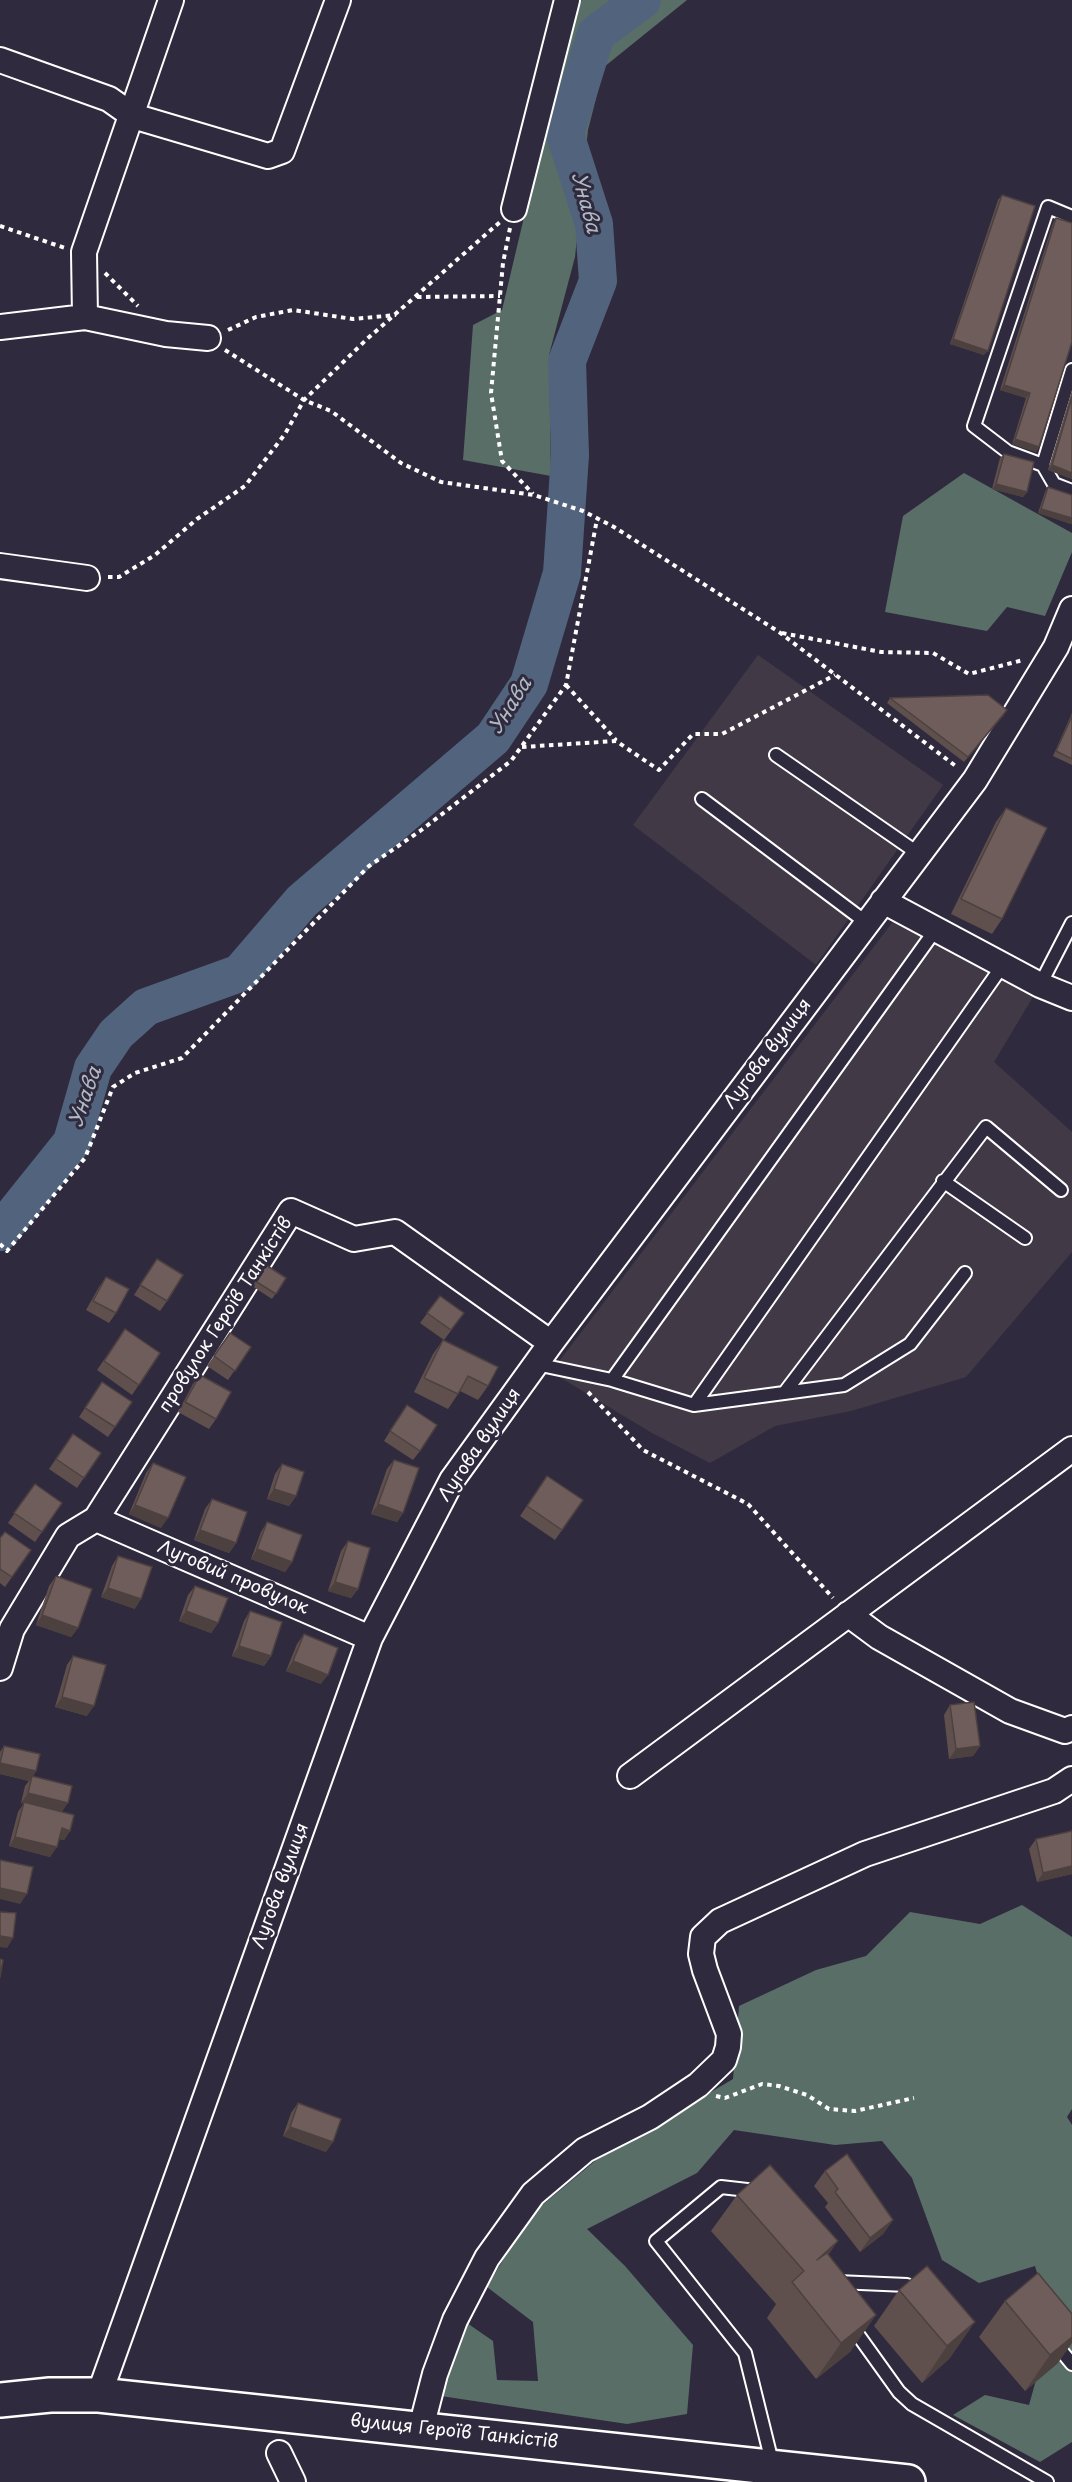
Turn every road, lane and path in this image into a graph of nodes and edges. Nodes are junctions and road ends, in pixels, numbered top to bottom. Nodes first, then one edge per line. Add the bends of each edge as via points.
1 (171, 0) edge
2 (338, 0) edge
3 (567, 0) edge
4 (0, 60) edge
5 (133, 116) junction
6 (514, 209) junction
7 (1072, 217) edge
8 (500, 296) junction
9 (416, 297) junction
10 (396, 315) junction
11 (85, 317) junction
12 (0, 327) edge
13 (208, 338) junction
14 (1072, 370) edge
15 (304, 400) junction
16 (1043, 465) junction
17 (1072, 491) edge
18 (534, 495) junction
19 (597, 519) junction
20 (0, 566) edge
21 (87, 578) joint
22 (1072, 609) edge
23 (779, 632) junction
24 (1029, 658) dead end
25 (835, 675) junction
26 (566, 685) junction
27 (616, 741) junction
28 (521, 747) junction
29 (776, 755) dead end
30 (975, 780) junction
31 (702, 800) dead end
32 (919, 854) junction
33 (883, 901) junction
34 (867, 923) junction
35 (1072, 923) edge
36 (936, 929) junction
37 (1004, 965) junction
38 (1041, 985) junction
39 (1072, 998) edge
40 (943, 1181) junction
41 (1061, 1190) dead end
42 (1025, 1238) dead end
43 (0, 1244) edge
44 (965, 1273) dead end
45 (551, 1343) junction
46 (536, 1364) junction
47 (569, 1371) junction
48 (612, 1380) junction
49 (785, 1392) junction
50 (694, 1405) junction
51 (1072, 1449) edge
52 (96, 1519) junction
53 (848, 1614) junction
54 (370, 1638) junction
55 (0, 1668) edge
56 (1072, 1728) edge
57 (630, 1776) dead end
58 (1072, 1779) edge
59 (698, 2085) junction
60 (914, 2098) dead end
61 (763, 2199) edge
62 (834, 2283) edge
63 (921, 2301) edge
64 (841, 2312) edge
65 (1044, 2330) edge
66 (1072, 2364) edge
67 (99, 2395) junction
68 (0, 2400) edge
69 (422, 2428) junction
70 (279, 2453) dead end
71 (773, 2467) junction
72 (293, 2482) edge
73 (908, 2482) edge
74 (1047, 2482) edge

1 - 5 street
2 - 5 street via 282,151 268,156
3 - 6 street
4 - 5 street via 109,99
5 - 11 street via 84,252
6 - 8 path
6 - 9 path
7 - 16 lane via 1048,207 974,426 1008,452
8 - 9 path
8 - 18 path via 491,393 502,461
9 - 10 path
10 - 13 path via 354,319 293,310 256,317
10 - 15 path
11 - 12 street
11 - 13 street via 166,334
13 - 15 path
14 - 16 lane
15 - 18 path via 331,411 401,463 441,482
15 - 21 path via 285,434 245,486 197,519 155,555 119,577
16 - 17 lane via 1053,484
18 - 19 path
19 - 23 path
19 - 26 path
20 - 21 street
22 - 30 street, Лугова вулиця via 1056,647
23 - 24 path via 881,652 933,653 969,674
23 - 25 path
25 - 27 path via 722,734 693,734 659,770
25 - 30 path
26 - 27 path
26 - 28 path
27 - 28 path
28 - 43 path via 502,768 369,866 182,1058 135,1073 112,1087 85,1158 7,1251
29 - 32 lane
30 - 32 street, Лугова вулиця
31 - 34 lane
32 - 33 street, Лугова вулиця
33 - 34 street, Лугова вулиця
33 - 36 street
34 - 45 street, Лугова вулиця
35 - 38 lane
36 - 37 street
36 - 48 lane
37 - 38 street
37 - 50 lane
38 - 39 street
40 - 41 lane via 986,1127
40 - 42 lane
40 - 49 lane
44 - 49 lane via 910,1344 844,1385
45 - 46 street, Лугова вулиця
45 - 52 street, провулок Героїв Танкістів via 395,1232 354,1239 291,1211
46 - 47 lane
46 - 54 street, Лугова вулиця via 452,1480
47 - 48 lane
47 - 53 path via 643,1450 748,1504
48 - 50 lane
49 - 50 lane
51 - 53 street
52 - 54 street, Луговий провулок
52 - 55 street, провулок Героїв Танкістів via 68,1536 12,1629
53 - 56 street via 879,1637 1010,1711 1065,1731
53 - 57 street
54 - 67 street, Лугова вулиця
58 - 59 street via 1053,1791 865,1854 720,1921 703,1937 701,1954 729,2034 728,2047 724,2060
59 - 60 path via 712,2096 725,2098 762,2084 779,2086 807,2095 829,2109 855,2111
59 - 69 street via 650,2117 585,2150 533,2194 487,2258 455,2320 435,2374
61 - 71 lane via 756,2191 721,2187 656,2241 745,2353
62 - 63 lane via 907,2284
64 - 74 lane via 912,2404
65 - 66 lane
67 - 68 main road, вулиця Героїв Танкістів
67 - 69 main road, вулиця Героїв Танкістів
69 - 71 main road, вулиця Героїв Танкістів
70 - 72 street
71 - 73 main road, вулиця Героїв Танкістів

